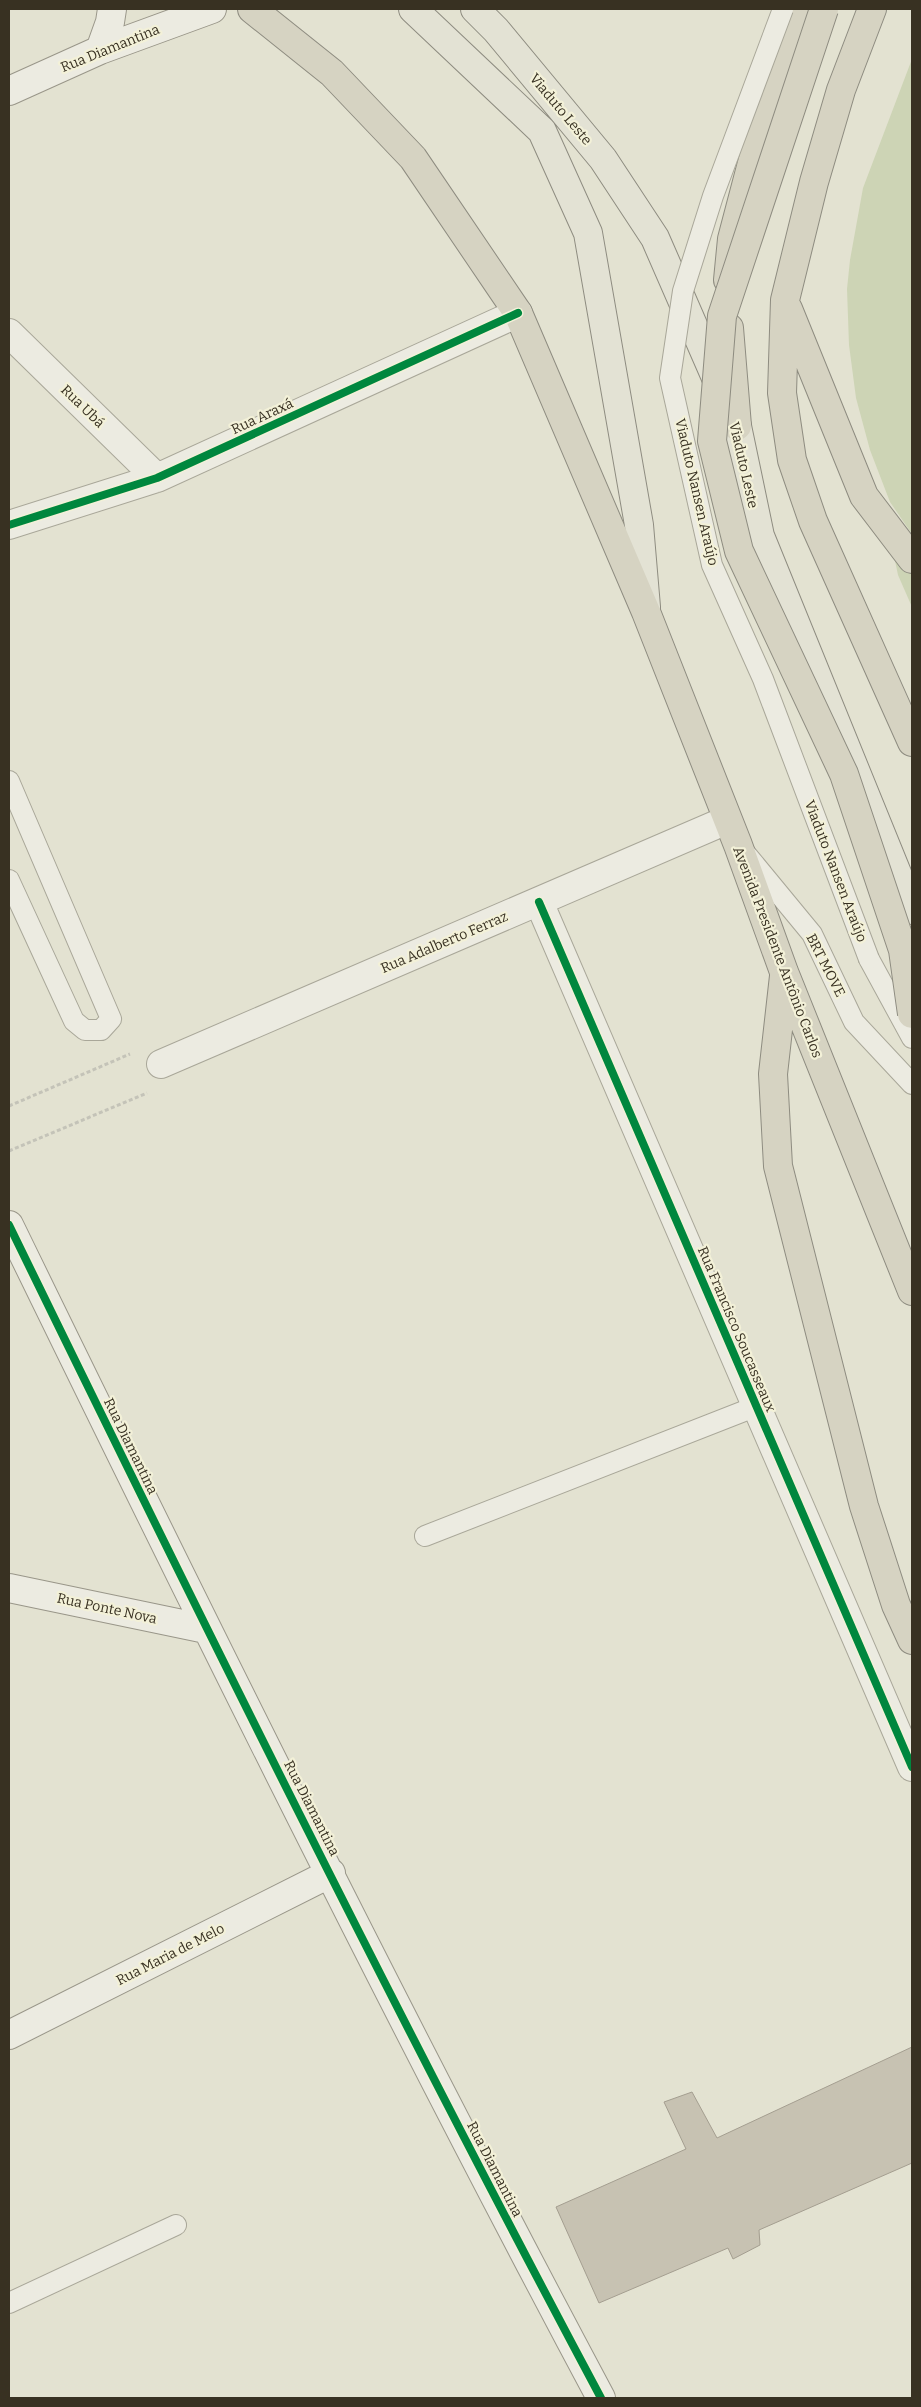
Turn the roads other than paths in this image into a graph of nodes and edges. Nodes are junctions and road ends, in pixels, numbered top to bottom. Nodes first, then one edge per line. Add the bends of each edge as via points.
1 (112, 9) edge
2 (212, 9) edge
3 (252, 9) edge
4 (413, 9) edge
5 (475, 9) edge
6 (783, 9) edge
7 (796, 9) edge
8 (824, 9) edge
9 (872, 9) edge
10 (100, 50) junction
11 (9, 91) edge
12 (784, 300) junction
13 (518, 313) junction
14 (9, 334) edge
15 (737, 426) junction
16 (157, 478) junction
17 (9, 525) edge
18 (912, 559) edge
19 (646, 612) junction
20 (912, 742) edge
21 (9, 781) edge
22 (727, 820) junction
23 (738, 845) junction
24 (9, 880) edge
25 (539, 902) junction
26 (912, 910) edge
27 (784, 972) junction
28 (909, 1019) edge
29 (912, 1038) edge
30 (162, 1064) dead end
31 (912, 1084) edge
32 (9, 1225) edge
33 (912, 1291) edge
34 (757, 1406) junction
35 (425, 1536) dead end
36 (9, 1588) edge
37 (206, 1629) junction
38 (912, 1640) edge
39 (912, 1767) edge
40 (331, 1874) junction
41 (9, 2035) edge
42 (176, 2225) dead end
43 (9, 2303) edge
44 (601, 2398) edge

1 - 10 street
2 - 10 street, Rua Diamantina
3 - 13 highway, Avenida Presidente Antônio Carlos via 332,74 412,158
4 - 19 main road, Viaduto Leste via 542,131 588,233 639,524
5 - 15 main road, Viaduto Leste via 603,159 654,238
6 - 28 lane, Viaduto Nansen Araújo, bridge via 713,196 683,291 670,378 712,566 764,679 869,959
7 - 15 highway via 782,49 732,239 726,301
8 - 28 highway, bridge via 722,316 712,441 739,551 844,774 903,950
9 - 12 highway via 841,90
10 - 11 street, Rua Diamantina
12 - 18 highway via 864,496
12 - 20 highway via 782,393 792,460 813,521
13 - 16 street, Rua Araxá
13 - 19 highway, Avenida Presidente Antônio Carlos
14 - 16 street, Rua Ubá
15 - 26 main road, Viaduto Leste via 760,536
16 - 17 street, Rua Araxá
19 - 22 highway, Avenida Presidente Antônio Carlos
21 - 24 lane via 111,1019 101,1030 85,1030 74,1021
22 - 23 highway, Avenida Presidente Antônio Carlos
22 - 25 street, Rua Adalberto Ferraz
23 - 27 highway, Avenida Presidente Antônio Carlos
23 - 31 lane, BRT MOVE via 812,934 854,1022
25 - 30 street, Rua Adalberto Ferraz
25 - 34 street, Rua Francisco Soucasseaux
27 - 33 highway, Avenida Presidente Antônio Carlos
27 - 38 highway via 773,1074 778,1166 864,1506 896,1605
28 - 29 lane, Viaduto Nansen Araújo
32 - 37 street, Rua Diamantina
34 - 35 lane
34 - 39 street, Rua Francisco Soucasseaux
36 - 37 street, Rua Ponte Nova
37 - 40 street, Rua Diamantina
40 - 41 street, Rua Maria de Melo
40 - 44 street, Rua Diamantina via 509,2226
42 - 43 lane

